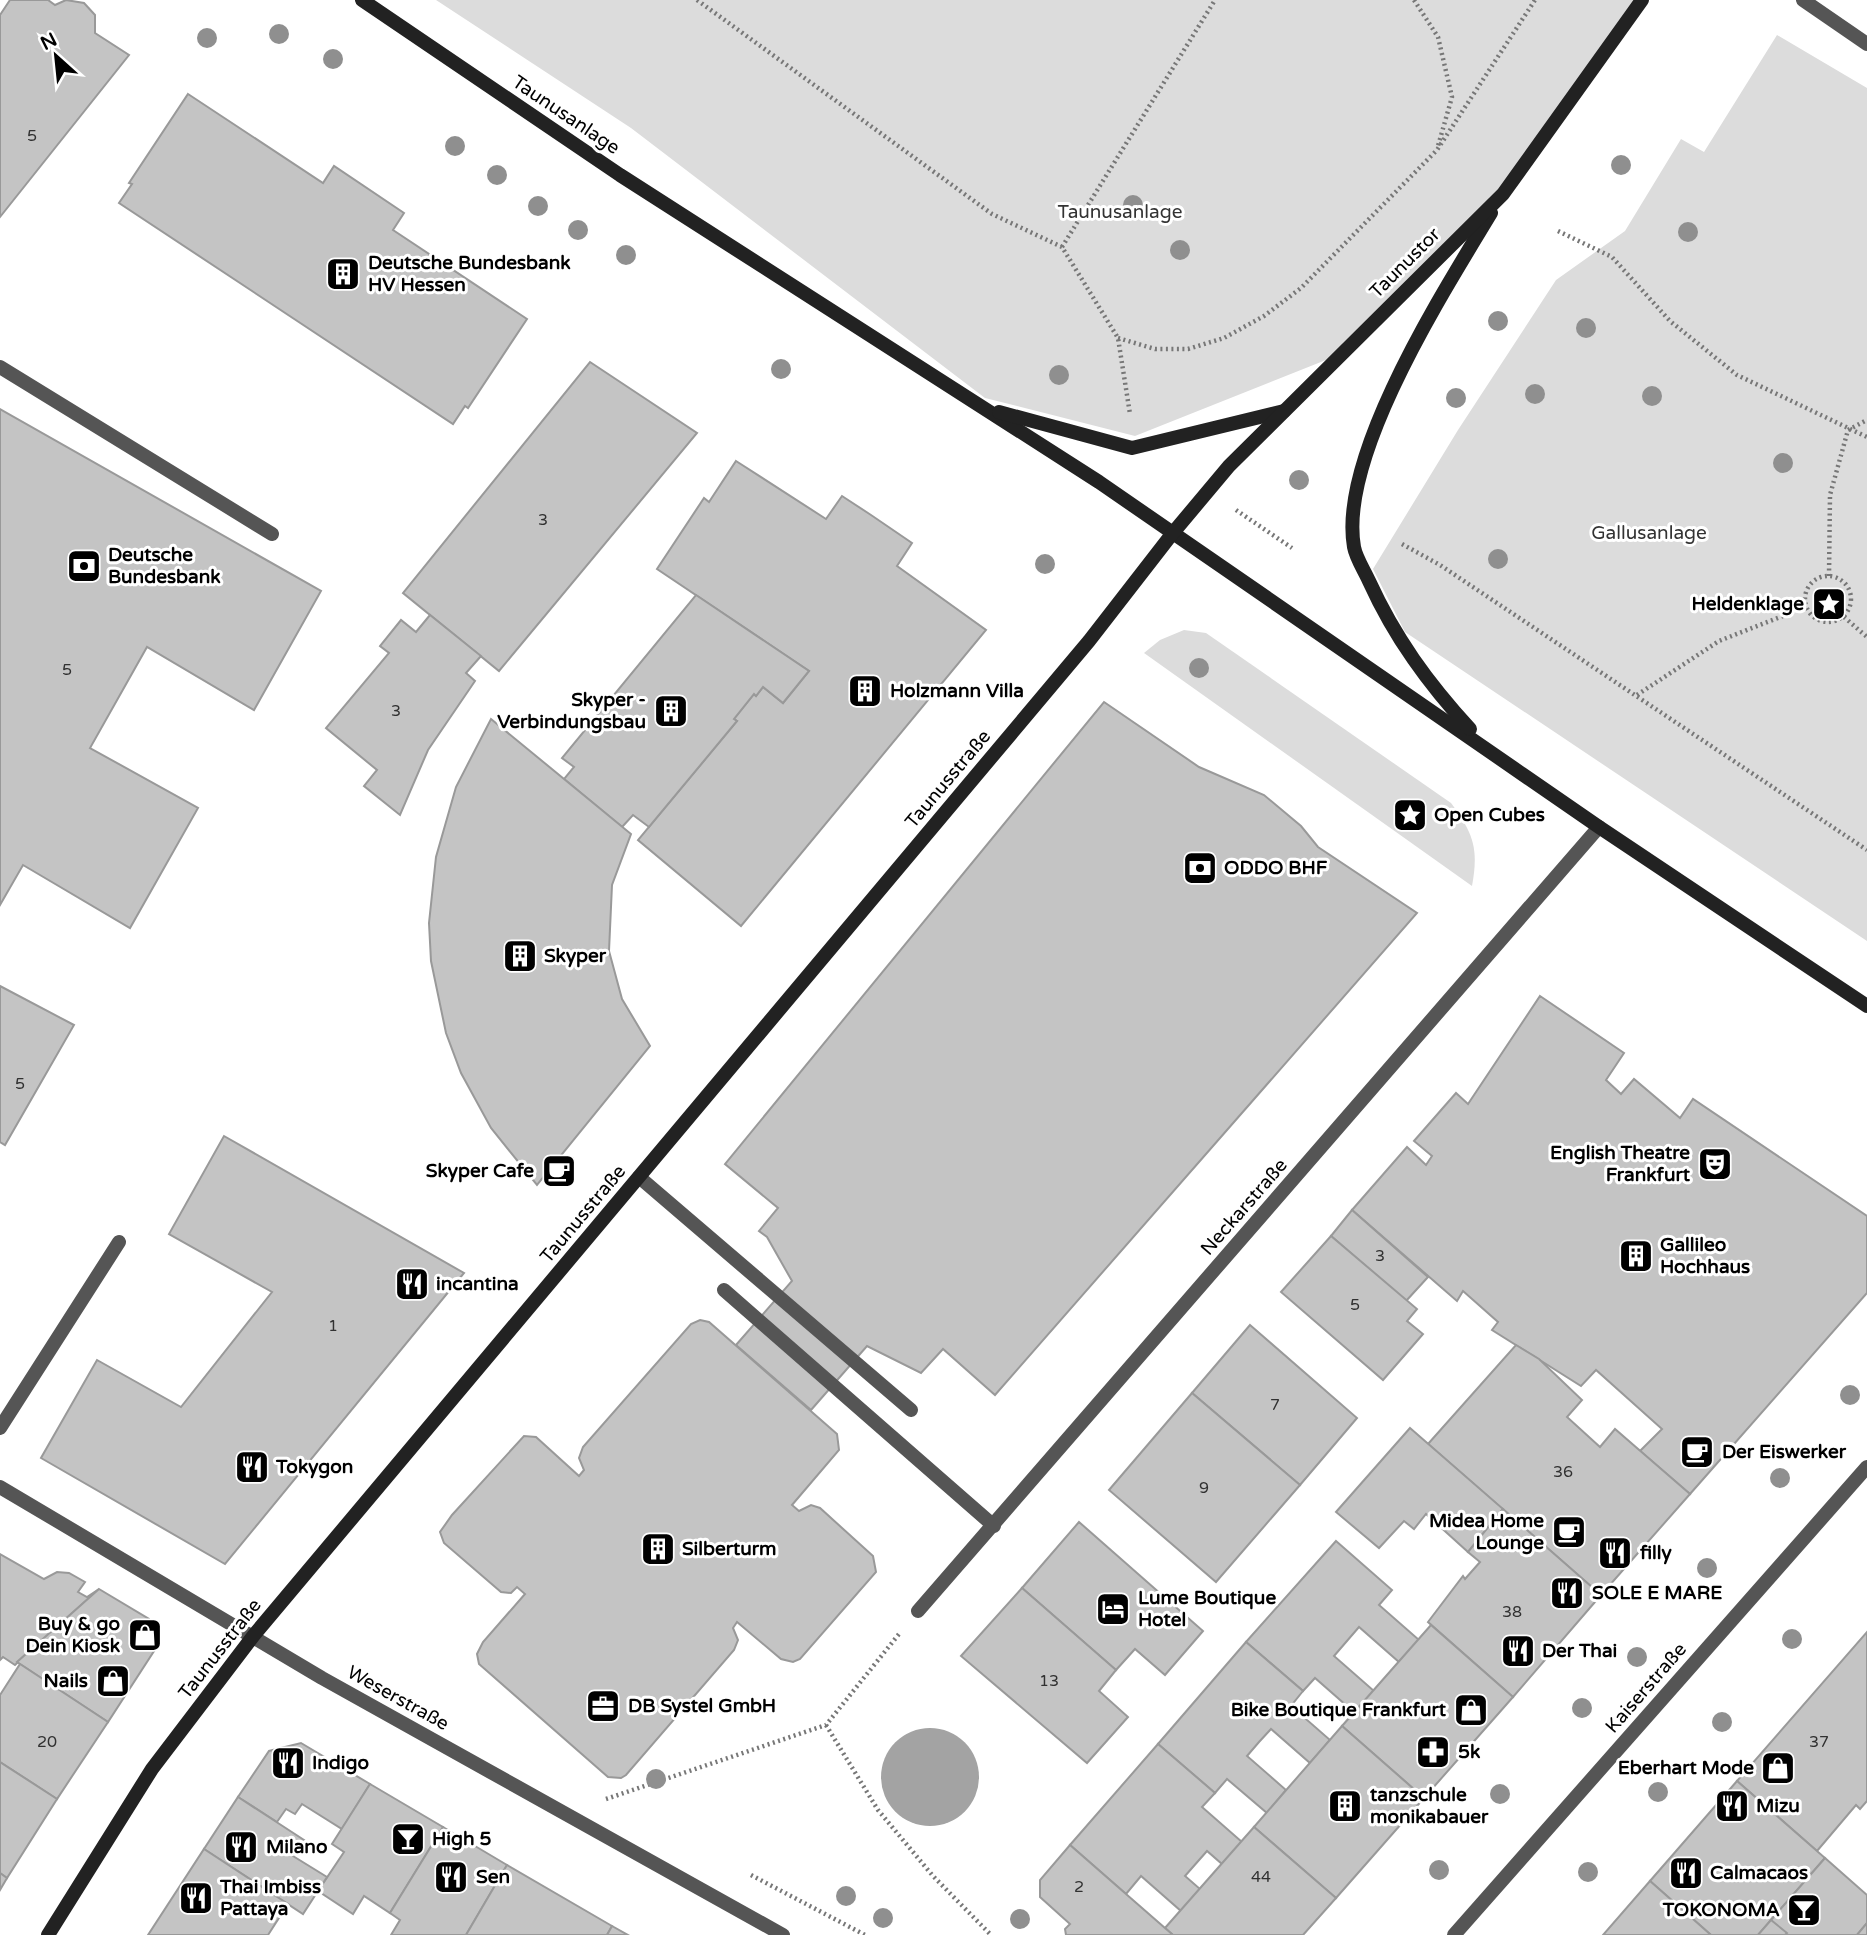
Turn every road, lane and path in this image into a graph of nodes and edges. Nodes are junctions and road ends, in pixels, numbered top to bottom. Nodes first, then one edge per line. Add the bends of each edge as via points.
1 (362, 0) edge
2 (697, 0) edge
3 (1214, 0) edge
4 (1414, 0) edge
5 (1535, 0) edge
6 (1642, 0) edge
7 (1803, 0) edge
8 (1867, 44) edge
9 (1437, 150) junction
10 (1503, 194) junction
11 (1558, 231) dead end
12 (1062, 247) junction
13 (1118, 338) junction
14 (0, 367) edge
15 (985, 408) junction
16 (1284, 411) junction
17 (1867, 420) edge
18 (1132, 422) dead end
19 (1848, 430) junction
20 (1867, 437) edge
21 (1233, 507) dead end
22 (272, 534) dead end
23 (1172, 534) junction
24 (1402, 544) dead end
25 (1292, 548) dead end
26 (1829, 576) junction
27 (1805, 607) junction
28 (1844, 617) junction
29 (1867, 637) edge
30 (1636, 696) junction
31 (1485, 747) junction
32 (1599, 827) junction
33 (1867, 850) edge
34 (1867, 1006) edge
35 (639, 1177) junction
36 (119, 1242) dead end
37 (724, 1290) dead end
38 (911, 1410) dead end
39 (0, 1428) edge
40 (1867, 1466) edge
41 (0, 1487) edge
42 (993, 1526) junction
43 (918, 1611) joint
44 (254, 1635) junction
45 (826, 1725) junction
46 (605, 1799) dead end
47 (48, 1935) edge
48 (783, 1935) edge
49 (991, 1935) edge
50 (1454, 1935) edge

1 - 15 main road, Taunusanlage via 620,175
2 - 12 path via 992,214
3 - 12 path
4 - 9 path via 1438,37 1452,97
5 - 9 path
6 - 10 main road, Taunustor
7 - 8 street
9 - 13 path via 1301,288 1264,316 1224,338 1188,349 1155,349
10 - 16 main road, Taunustor
10 - 31 main road via 1396,381 1353,496 1354,548 1390,626 1425,679
11 - 19 path via 1612,257 1670,321 1737,375
12 - 13 path
13 - 18 path
14 - 22 street
15 - 16 main road via 1132,448
15 - 23 main road, Taunusanlage
16 - 23 main road, Taunustor via 1229,466
17 - 19 path
19 - 20 path
19 - 26 path via 1830,495
21 - 25 path
23 - 31 main road
23 - 35 main road, Taunusstraße via 1089,641
24 - 30 path
26 - 27 path via 1809,586
26 - 28 path via 1849,588 1851,603
27 - 28 path via 1821,622
27 - 30 path via 1719,641
28 - 29 path
30 - 33 path
31 - 32 main road
32 - 34 main road
32 - 42 street, Neckarstraße
35 - 38 street
35 - 44 main road, Taunusstraße
36 - 39 street
37 - 42 street
40 - 50 street, Kaiserstraße
41 - 44 street, Weserstraße
42 - 43 street, Neckarstraße
43 - 45 path
44 - 47 main road, Taunusstraße via 152,1769
44 - 48 street, Weserstraße via 322,1678
45 - 46 path
45 - 49 path via 878,1810

